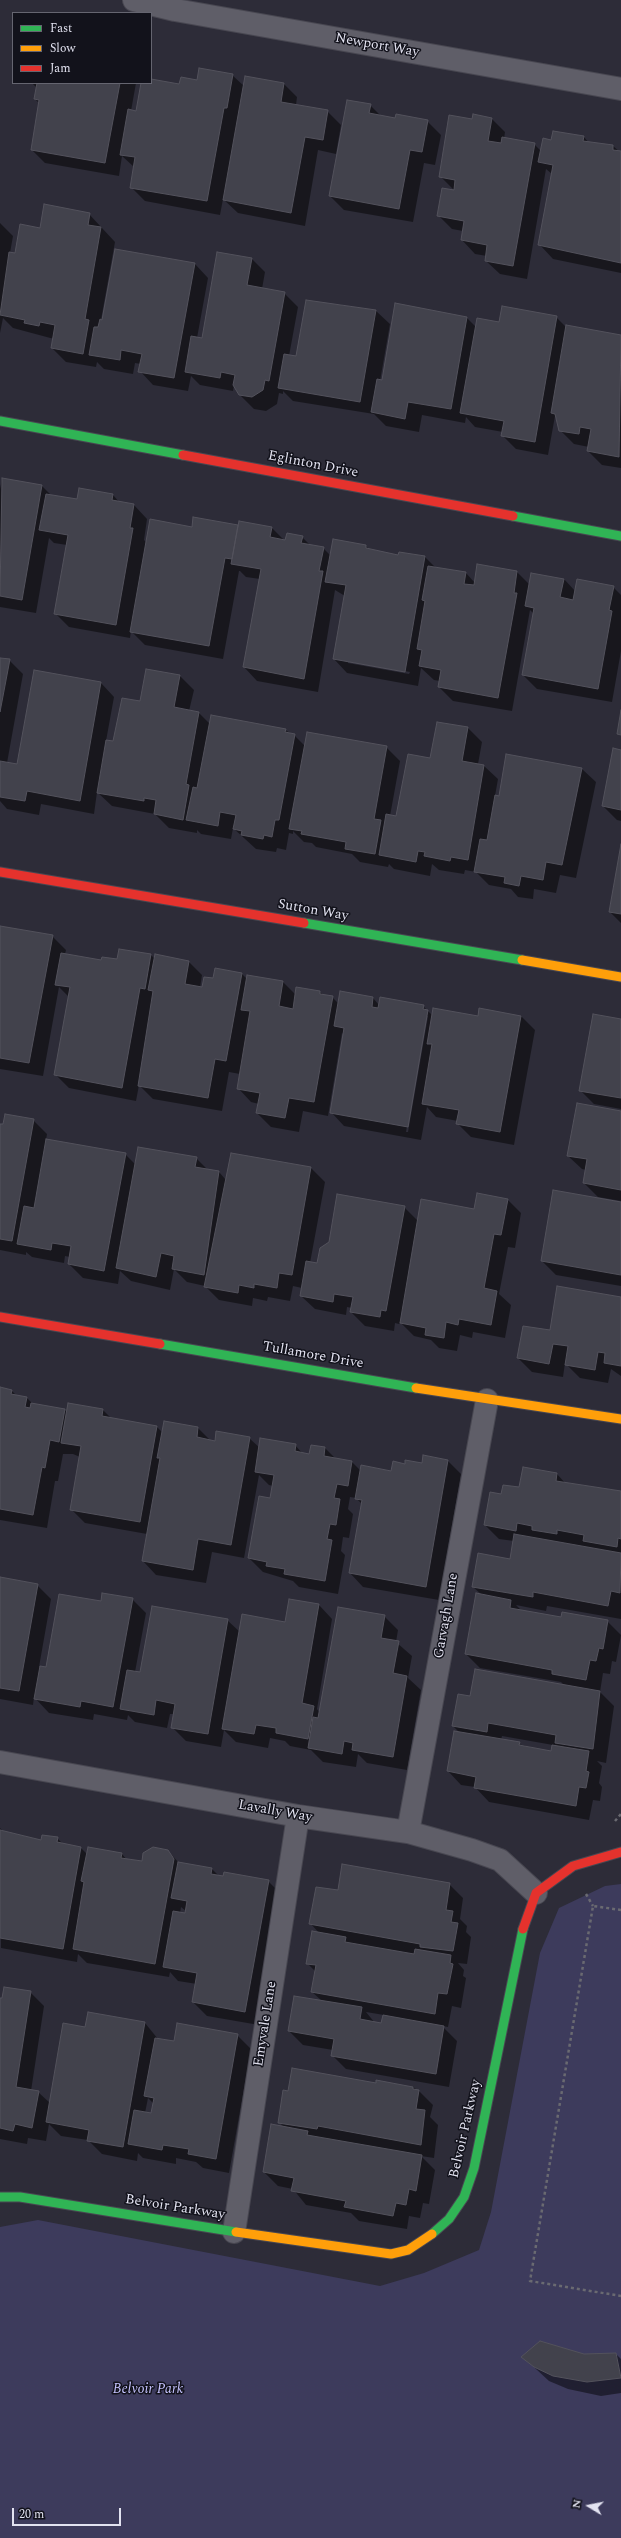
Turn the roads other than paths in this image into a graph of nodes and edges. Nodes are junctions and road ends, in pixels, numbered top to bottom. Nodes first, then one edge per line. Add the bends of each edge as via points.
1 (134, 0) edge
2 (621, 89) edge
3 (0, 421) edge
4 (621, 536) edge
5 (0, 872) edge
6 (621, 977) edge
7 (0, 1317) edge
8 (487, 1400) junction
9 (621, 1419) edge
10 (0, 1762) edge
11 (298, 1816) junction
12 (408, 1832) junction
13 (621, 1852) edge
14 (536, 1893) junction
15 (0, 2197) edge
16 (234, 2232) junction

1 - 2 street, Newport Way via 175,10
3 - 4 street, Eglinton Drive
5 - 6 street, Sutton Way
7 - 8 street, Tullamore Drive
8 - 9 street, Tullamore Drive
8 - 12 street, Garvagh Lane
10 - 11 street, Lavally Way
11 - 12 street, Lavally Way
11 - 16 street, Emyvale Lane
12 - 14 street, Lavally Way via 500,1860
13 - 14 street via 573,1866
14 - 16 street, Belvoir Parkway via 524,1923 474,2168 464,2197 449,2219 425,2242 391,2254
15 - 16 street, Belvoir Parkway via 20,2197

